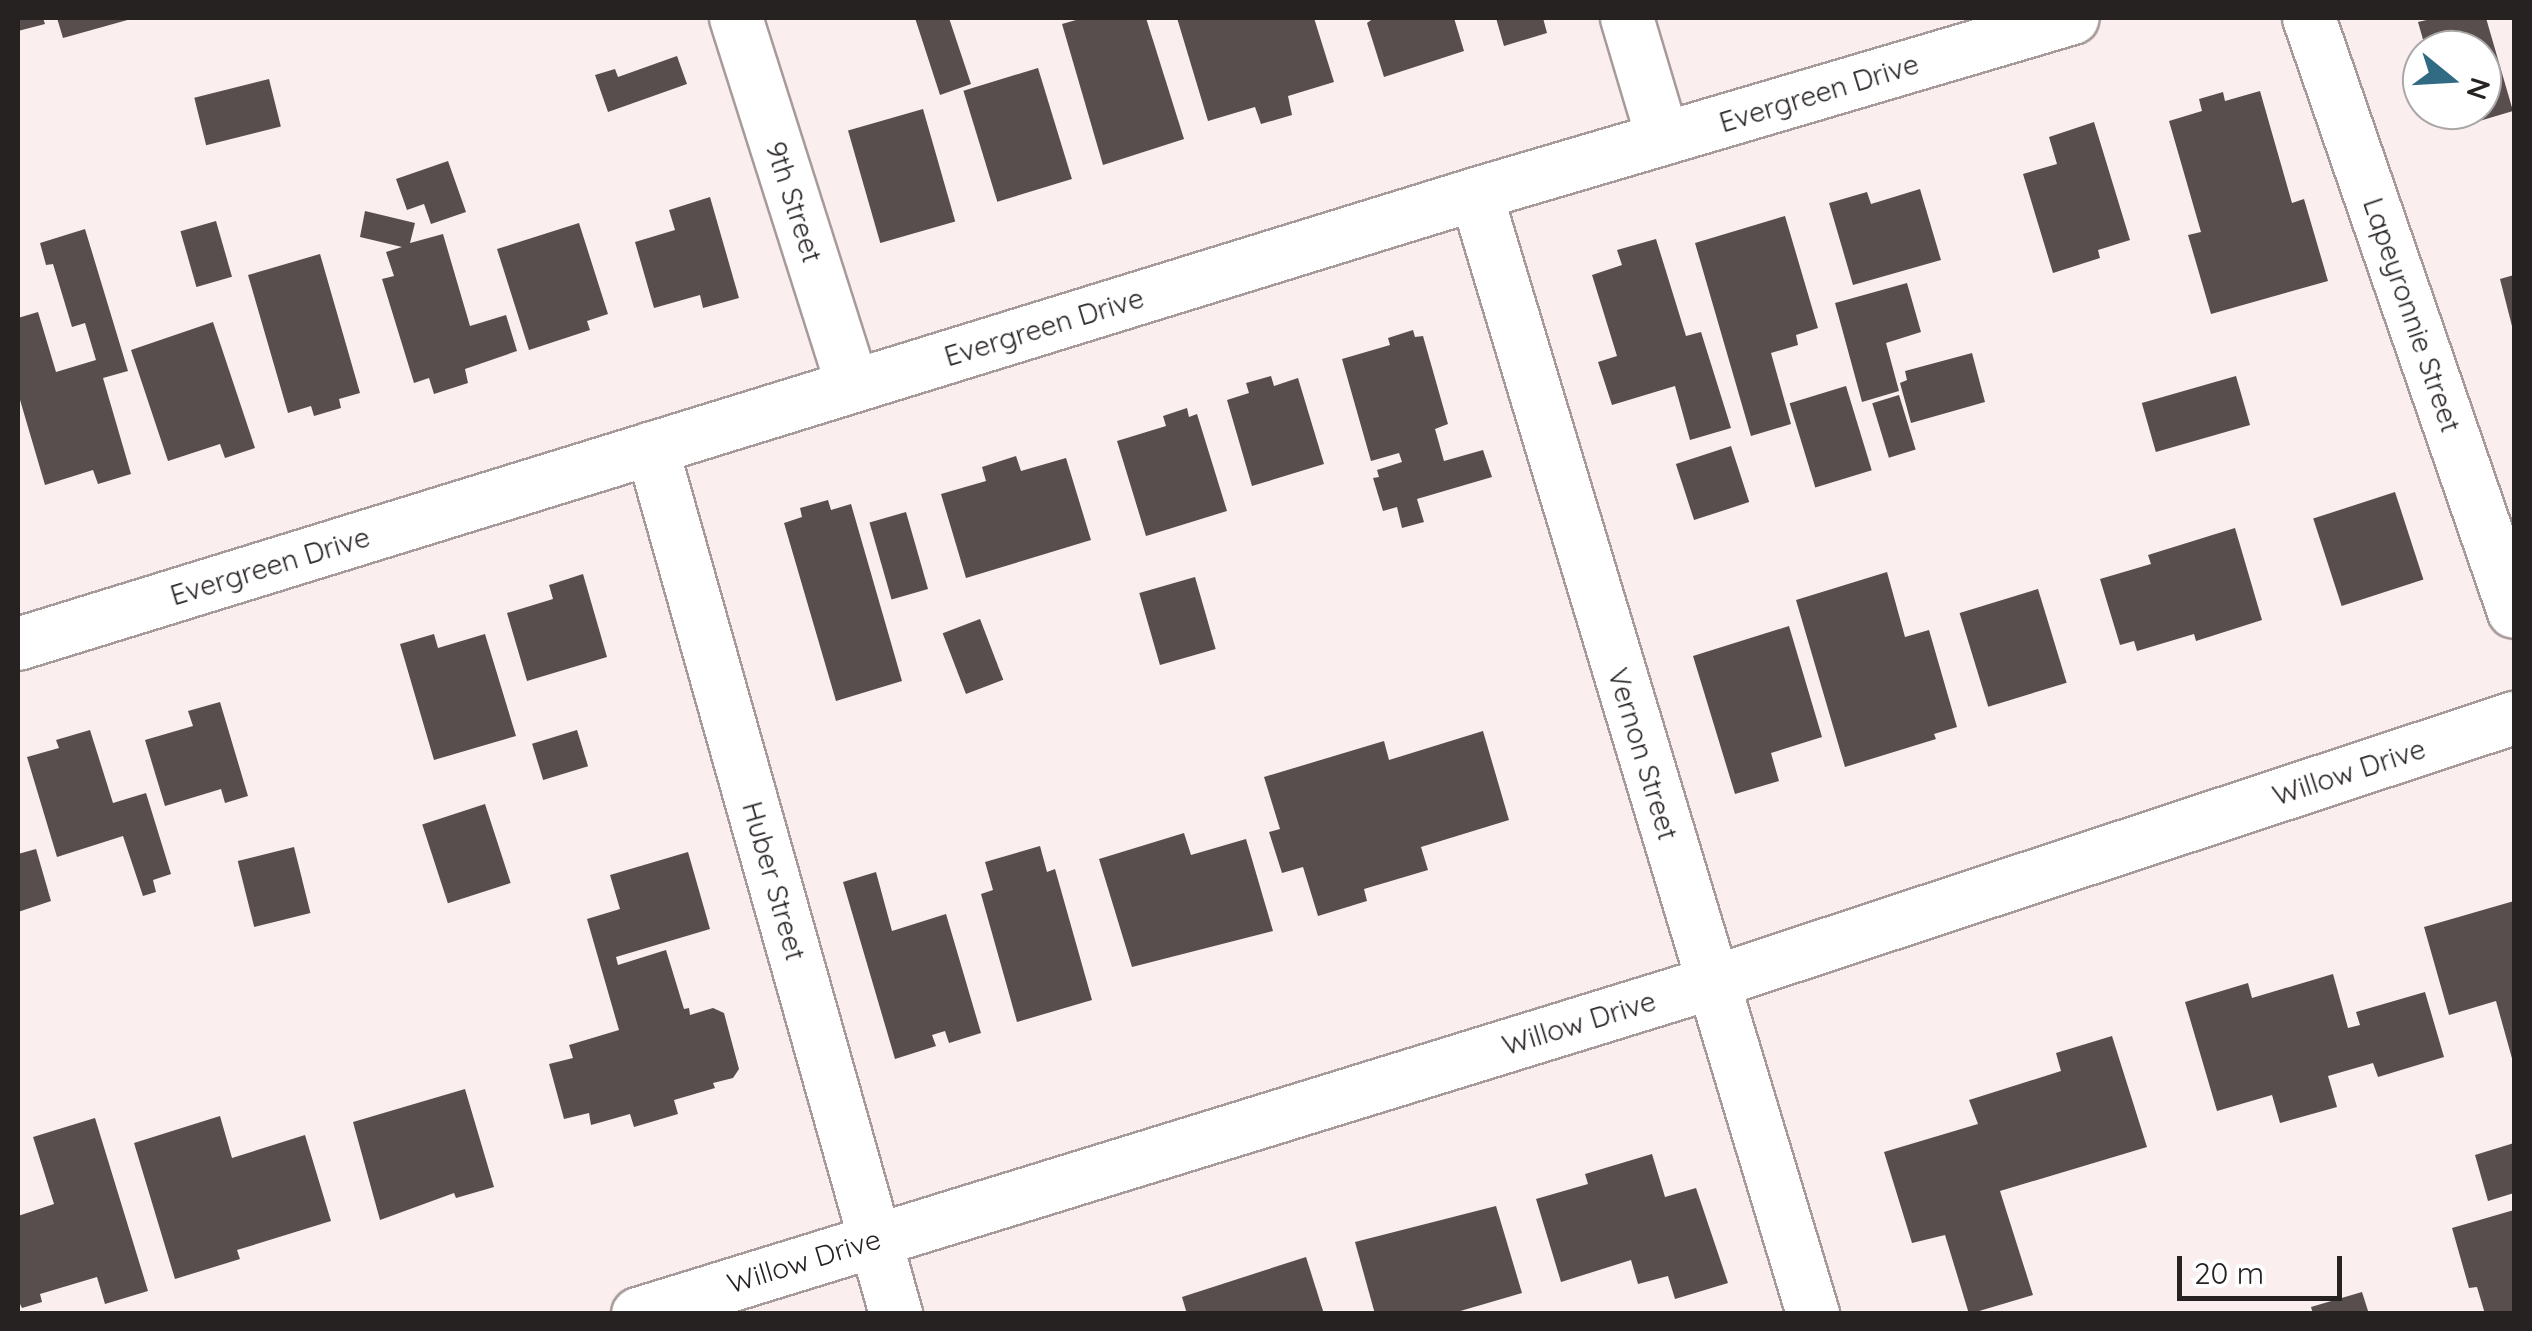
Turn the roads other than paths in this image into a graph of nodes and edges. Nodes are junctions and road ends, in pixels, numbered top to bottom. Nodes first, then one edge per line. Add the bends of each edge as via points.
1 (736, 18) edge
2 (1628, 18) edge
3 (2072, 18) edge
4 (2309, 18) edge
5 (1663, 139) junction
6 (1476, 194) junction
7 (854, 386) junction
8 (652, 448) junction
9 (2514, 612) edge
10 (18, 644) edge
11 (2514, 718) edge
12 (1712, 983) junction
13 (874, 1239) junction
14 (638, 1314) edge
15 (896, 1314) edge
16 (1813, 1314) edge

1 - 7 street, 9th Street
2 - 5 street
3 - 5 street, Evergreen Drive
4 - 9 street, Lapeyronnie Street
5 - 6 street, Evergreen Drive
6 - 7 street, Evergreen Drive
6 - 12 street, Vernon Street
7 - 8 street, Evergreen Drive
8 - 10 street, Evergreen Drive
8 - 13 street, Huber Street
11 - 12 street, Willow Drive
12 - 13 street, Willow Drive
12 - 16 street, Vernon Street
13 - 14 street, Willow Drive
13 - 15 street, Huber Street

